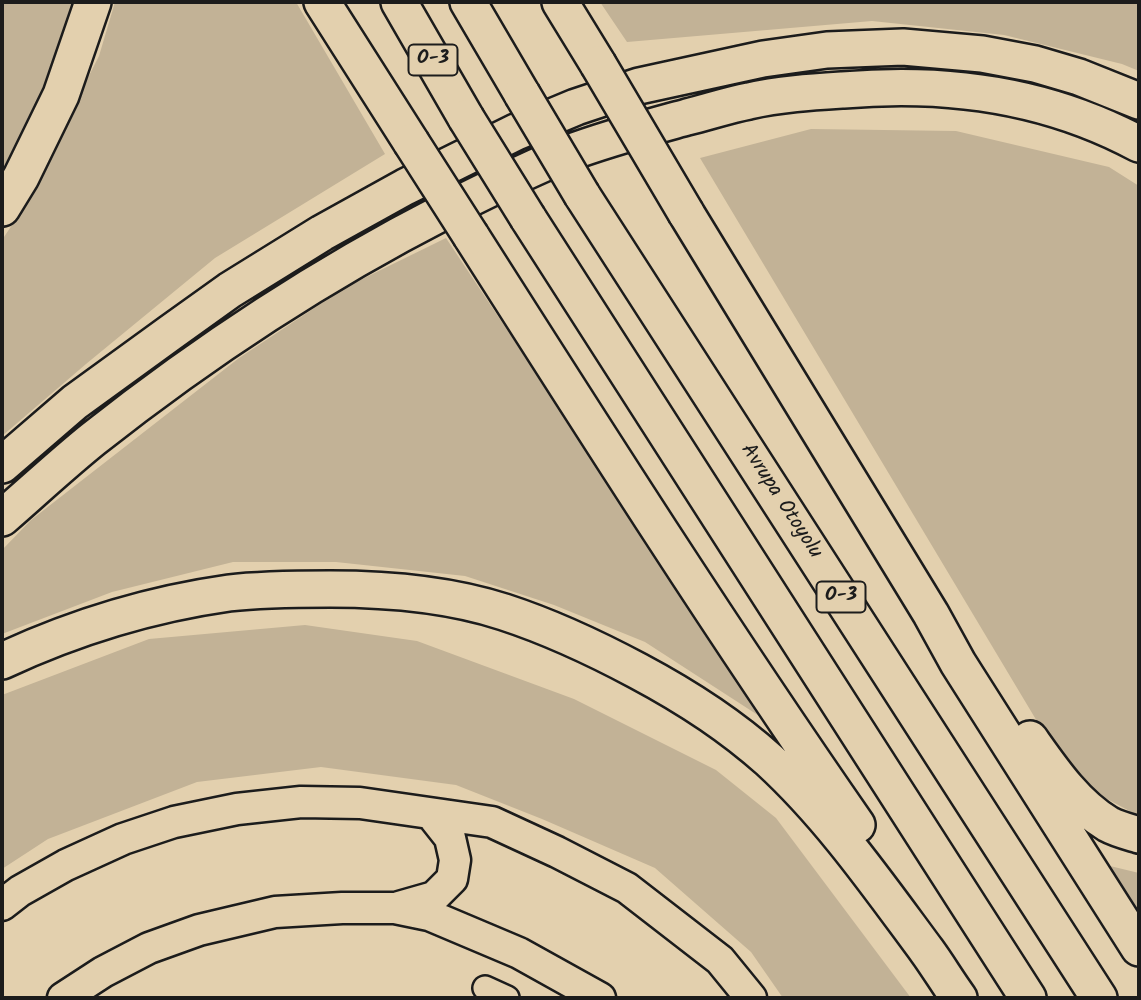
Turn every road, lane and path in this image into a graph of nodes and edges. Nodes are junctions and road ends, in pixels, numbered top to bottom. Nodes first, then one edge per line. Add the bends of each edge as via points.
1 (93, 2) edge
2 (322, 2) edge
3 (399, 2) edge
4 (468, 2) edge
5 (560, 2) edge
6 (1139, 101) edge
7 (1139, 144) edge
8 (2, 208) edge
9 (2, 465) edge
10 (2, 518) edge
11 (931, 614) junction
12 (2, 661) edge
13 (431, 814) junction
14 (1139, 835) edge
15 (2, 905) edge
16 (395, 908) junction
17 (1139, 948) edge
18 (485, 988) dead end
19 (63, 998) edge
20 (507, 998) edge
21 (600, 998) edge
22 (751, 998) edge
23 (959, 998) edge
24 (975, 998) edge
25 (1028, 998) edge
26 (1099, 998) edge

1 - 8 highway via 61,95
2 - 24 highway, bridge via 794,734
3 - 25 highway, O-3, bridge via 528,218
4 - 26 highway, Avrupa Otoyolu / O-3, bridge via 582,195
5 - 11 highway, bridge
6 - 9 highway via 1035,64 903,47 827,50 763,59 639,86 516,132 322,233 170,333 75,402
7 - 10 highway via 1060,110 978,91 919,86 748,101 616,137 517,174 354,260 173,378 90,441
11 - 14 highway via 958,636 1047,763 1081,803 1110,824
11 - 17 highway
12 - 23 highway via 148,608 230,593 375,589 436,596 502,611 601,652 669,688 725,723 769,760 848,846
13 - 15 main road via 360,803 301,802 174,822 66,865
13 - 16 main road via 450,838 455,860 452,879 434,897
13 - 22 main road via 492,822 627,888 720,961
16 - 19 main road via 275,912 199,930 149,948
16 - 21 main road via 429,915 519,953
18 - 20 street

